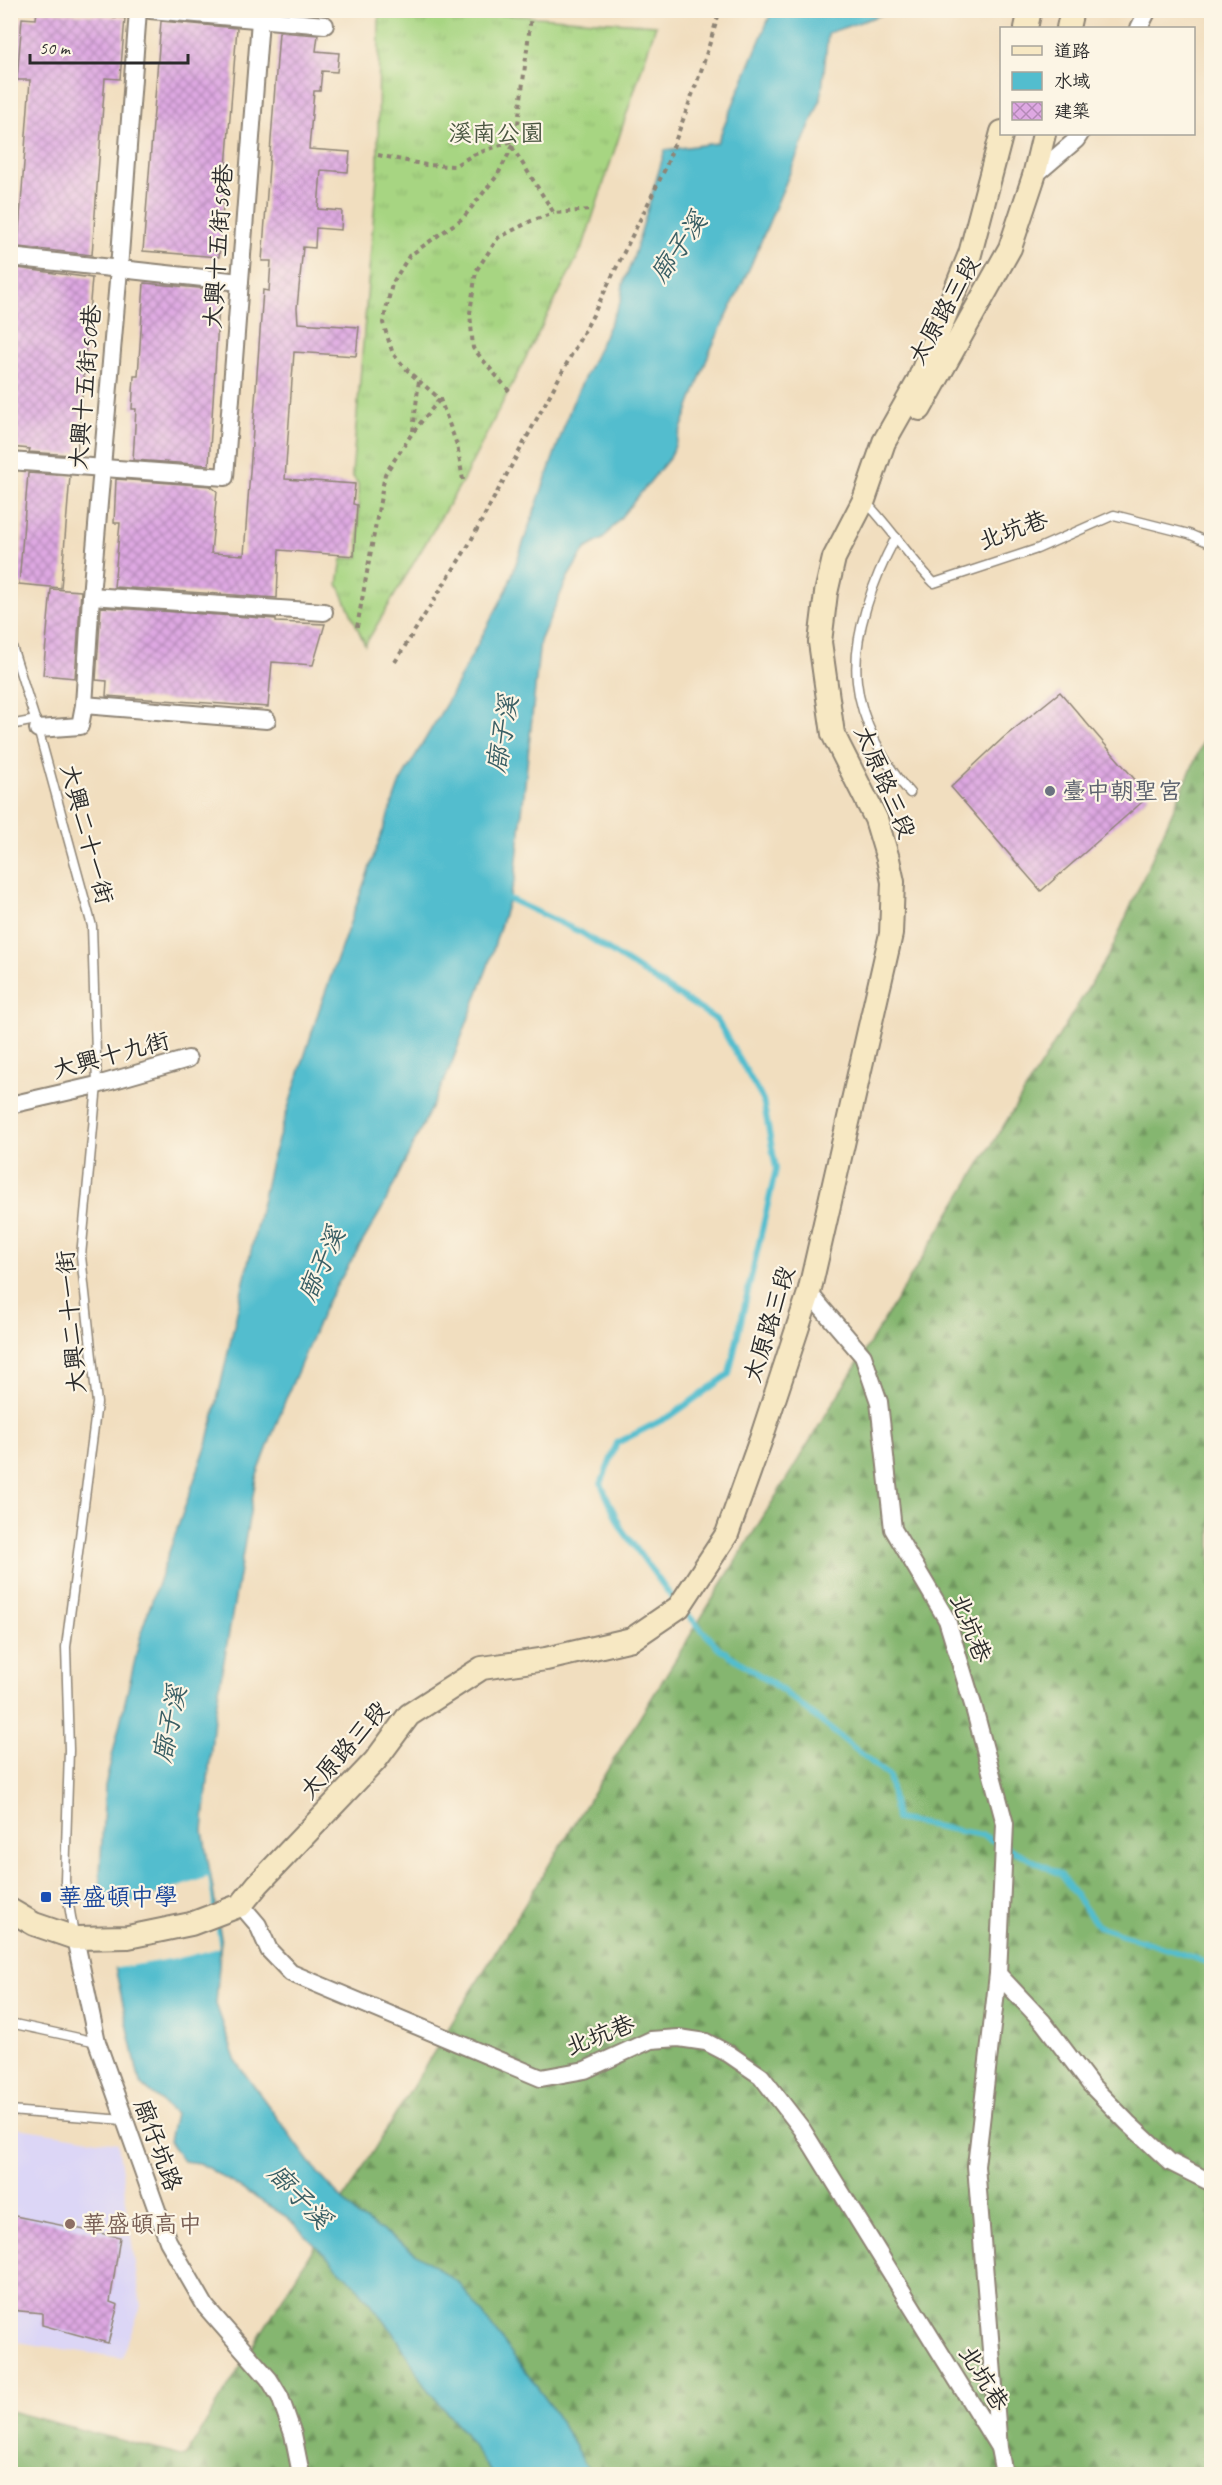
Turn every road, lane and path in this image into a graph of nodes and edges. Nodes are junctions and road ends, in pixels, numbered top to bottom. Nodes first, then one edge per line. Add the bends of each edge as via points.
1 (11, 10) edge
2 (138, 10) edge
3 (150, 10) edge
4 (720, 10) edge
5 (1030, 10) edge
6 (1072, 10) edge
7 (1148, 10) edge
8 (531, 16) dead end
9 (260, 20) junction
10 (10, 22) edge
11 (325, 25) dead end
12 (1026, 27) edge
13 (1068, 27) edge
14 (1140, 27) edge
15 (1001, 135) edge
16 (1044, 135) edge
17 (1079, 135) edge
18 (516, 140) junction
19 (512, 147) junction
20 (378, 155) dead end
21 (1034, 176) junction
22 (591, 210) dead end
23 (554, 213) junction
24 (10, 257) edge
25 (119, 269) junction
26 (240, 282) junction
27 (419, 380) junction
28 (508, 391) dead end
29 (440, 399) junction
30 (413, 432) junction
31 (10, 461) edge
32 (102, 468) junction
33 (463, 480) dead end
34 (864, 500) junction
35 (896, 537) junction
36 (1212, 544) edge
37 (91, 596) junction
38 (324, 612) dead end
39 (357, 627) dead end
40 (10, 640) edge
41 (395, 662) dead end
42 (84, 705) junction
43 (267, 720) dead end
44 (37, 724) junction
45 (10, 725) edge
46 (910, 793) dead end
47 (188, 1059) dead end
48 (97, 1085) junction
49 (10, 1105) edge
50 (809, 1293) junction
51 (234, 1907) junction
52 (10, 1910) edge
53 (83, 1938) junction
54 (998, 1974) junction
55 (10, 2023) edge
56 (97, 2042) junction
57 (10, 2110) edge
58 (123, 2120) junction
59 (1212, 2183) edge
60 (999, 2448) junction
61 (301, 2475) edge
62 (1004, 2475) edge

1 - 10 lane
2 - 25 street, 大興十五街50巷
3 - 9 street
4 - 41 path via 665,169 593,315 468,546
5 - 12 main road
6 - 13 main road
7 - 14 street
8 - 18 path
9 - 11 street
9 - 26 street, 大興十五街58巷
15 - 34 main road, 太原路三段 via 970,254 918,382 884,442
16 - 21 main road, 太原路三段
17 - 21 street
18 - 19 path
18 - 20 path via 454,166 426,165
19 - 23 path
19 - 27 path via 496,176 463,218 409,256 392,284 383,323 393,354
21 - 34 main road, 太原路三段 via 1010,248 903,439
22 - 23 path
23 - 28 path via 498,238 476,271 470,313 473,348
24 - 25 street
25 - 26 street
25 - 32 street, 大興十五街50巷
26 - 32 street, 大興十五街58巷 via 225,477
27 - 29 path
27 - 30 path
29 - 30 path
29 - 33 path via 457,446
30 - 39 path via 385,474
31 - 32 street
32 - 37 street, 大興十五街50巷
34 - 35 lane, 北坑巷
34 - 50 main road, 太原路三段 via 834,558 820,642 833,734 876,819 893,882 894,908 885,963
35 - 36 lane, 北坑巷 via 934,583 1037,549 1114,516 1189,534
35 - 46 lane via 867,603 857,682 864,713 878,746
37 - 38 street
37 - 42 street, 大興十五街50巷
40 - 44 lane, 大興二十一街
42 - 43 street
42 - 44 street, 大興十五街50巷 via 80,726
44 - 45 lane
44 - 48 lane, 大興二十一街 via 92,926
47 - 48 street, 大興十九街
48 - 49 street, 大興十九街
48 - 53 lane, 大興二十一街 via 81,1256 98,1403 66,1647 69,1750 65,1881
50 - 51 main road, 太原路三段 via 727,1534 683,1601 632,1639 546,1659 482,1668 409,1715 375,1761
50 - 54 street, 北坑巷 via 863,1356 879,1402 893,1529 947,1620 974,1708 1005,1824
51 - 53 main road via 167,1931
51 - 60 street, 北坑巷 via 258,1925 269,1950 291,1973 541,2078 585,2070 651,2040 679,2038 706,2042 761,2076 802,2129
52 - 53 main road via 34,1924
53 - 56 street, 廍仔坑路
54 - 59 street via 1128,2123 1170,2162
54 - 60 street, 北坑巷 via 976,2166
55 - 56 lane
56 - 58 street, 廍仔坑路
57 - 58 lane
58 - 61 street, 廍仔坑路 via 168,2241 206,2307 280,2397
60 - 62 street, 北坑巷

